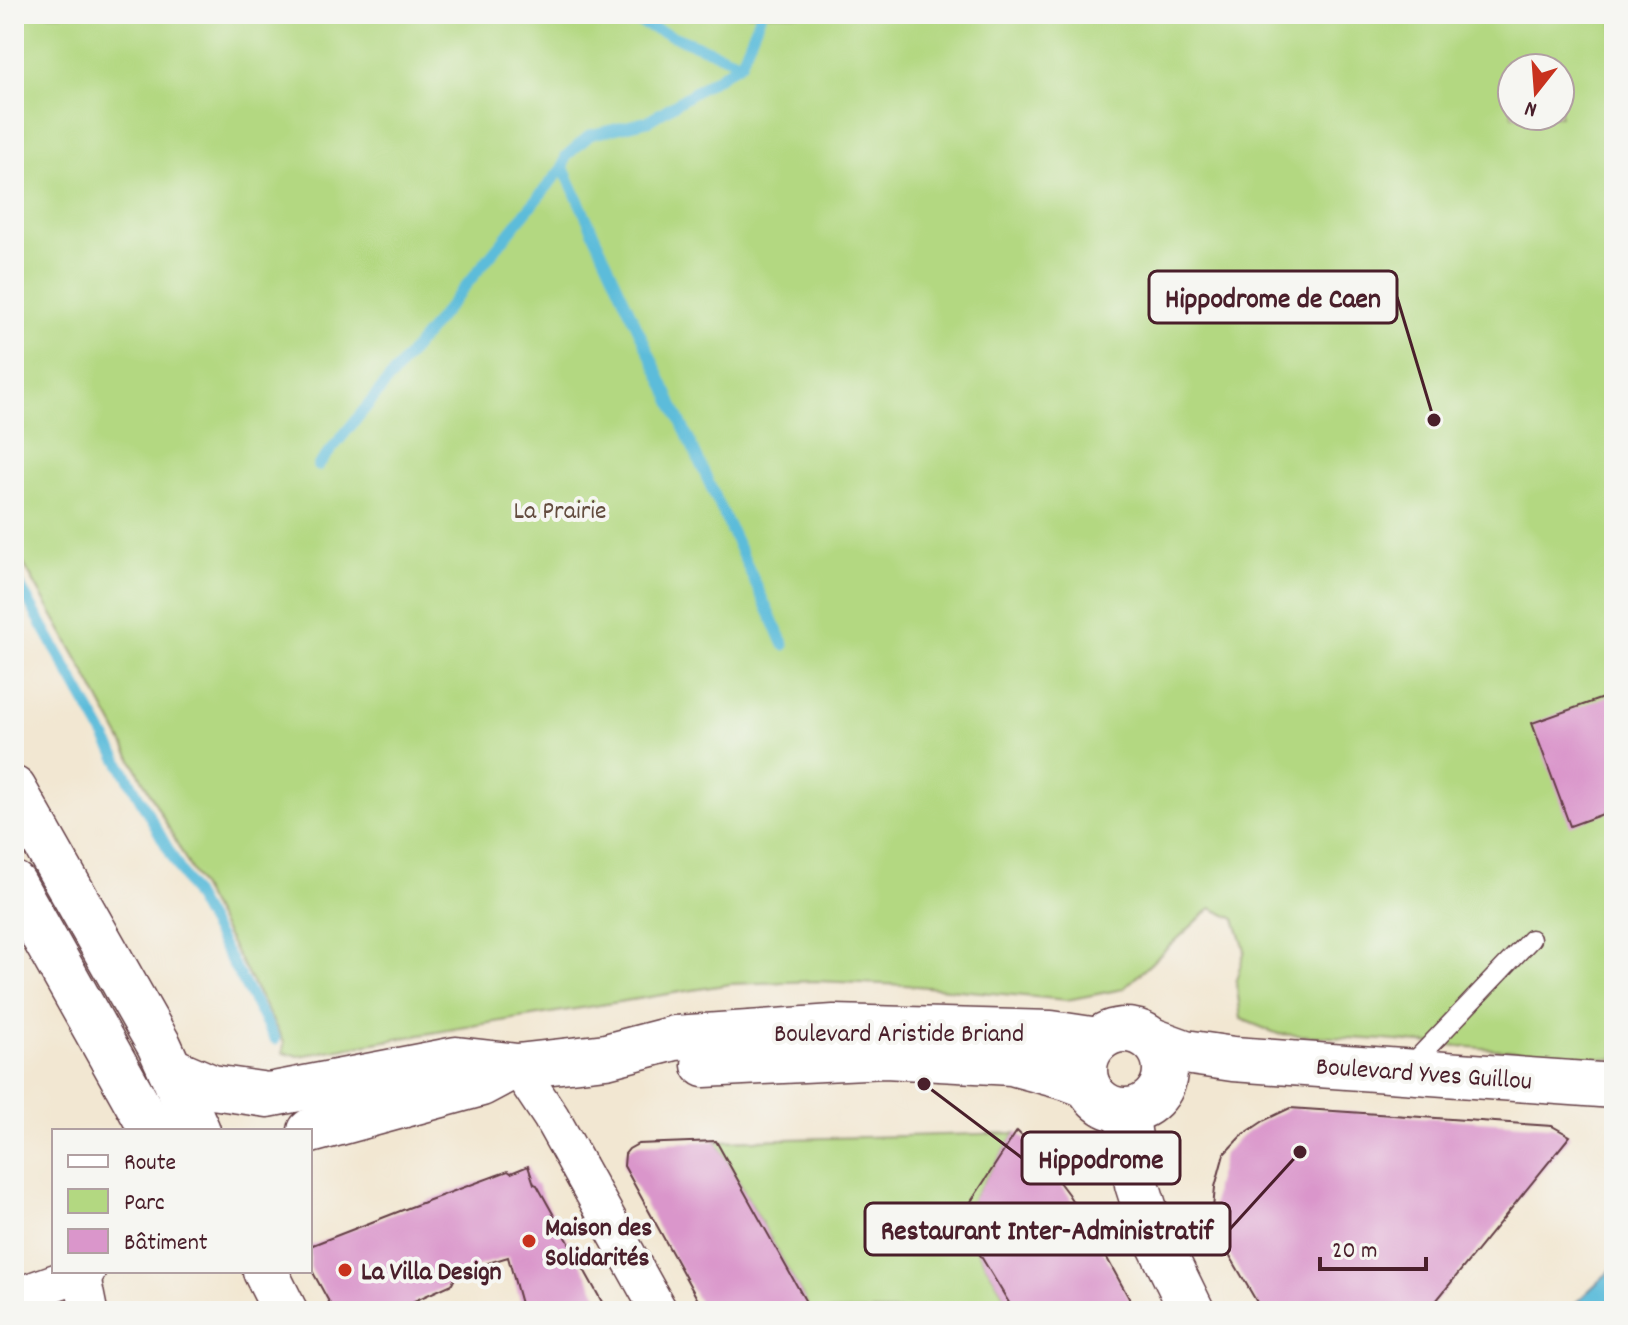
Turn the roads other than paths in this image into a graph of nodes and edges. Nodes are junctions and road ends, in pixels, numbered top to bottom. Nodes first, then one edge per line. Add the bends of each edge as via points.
1 (14, 789) edge
2 (14, 884) edge
3 (1531, 939) dead end
4 (1098, 1040) junction
5 (1152, 1040) junction
6 (606, 1056) junction
7 (1233, 1059) junction
8 (517, 1066) junction
9 (170, 1069) junction
10 (1404, 1071) junction
11 (1088, 1086) junction
12 (1614, 1086) edge
13 (1142, 1103) junction
14 (156, 1129) edge
15 (197, 1129) edge
16 (312, 1130) edge
17 (80, 1273) edge
18 (83, 1273) edge
19 (266, 1273) edge
20 (14, 1297) edge
21 (89, 1311) edge
22 (285, 1311) edge
23 (659, 1311) edge
24 (1192, 1311) edge

1 - 9 main road
2 - 14 main road
3 - 10 lane
4 - 5 main road, Boulevard Aristide Briand via 1125,1030
4 - 6 main road, Boulevard Aristide Briand via 1051,1033 834,1027 675,1038
4 - 11 main road via 1084,1066
5 - 7 main road, Boulevard Yves Guillou via 1185,1052
5 - 13 main road via 1165,1061 1165,1073 1163,1085
6 - 8 main road, Boulevard Aristide Briand
6 - 11 main road, Boulevard Aristide Briand via 699,1065 885,1056 1012,1063
7 - 10 main road, Boulevard Yves Guillou via 1346,1079
7 - 13 main road
8 - 9 main road, Boulevard Aristide Briand via 456,1059 268,1095 212,1087
8 - 16 main road, Boulevard Aristide Briand via 481,1084
8 - 23 street
9 - 15 main road
10 - 12 main road, Boulevard Yves Guillou
11 - 13 main road, Boulevard Aristide Briand via 1099,1102 1117,1110
13 - 24 main road via 1137,1184 1150,1225
17 - 20 street
18 - 21 street
19 - 22 main road

